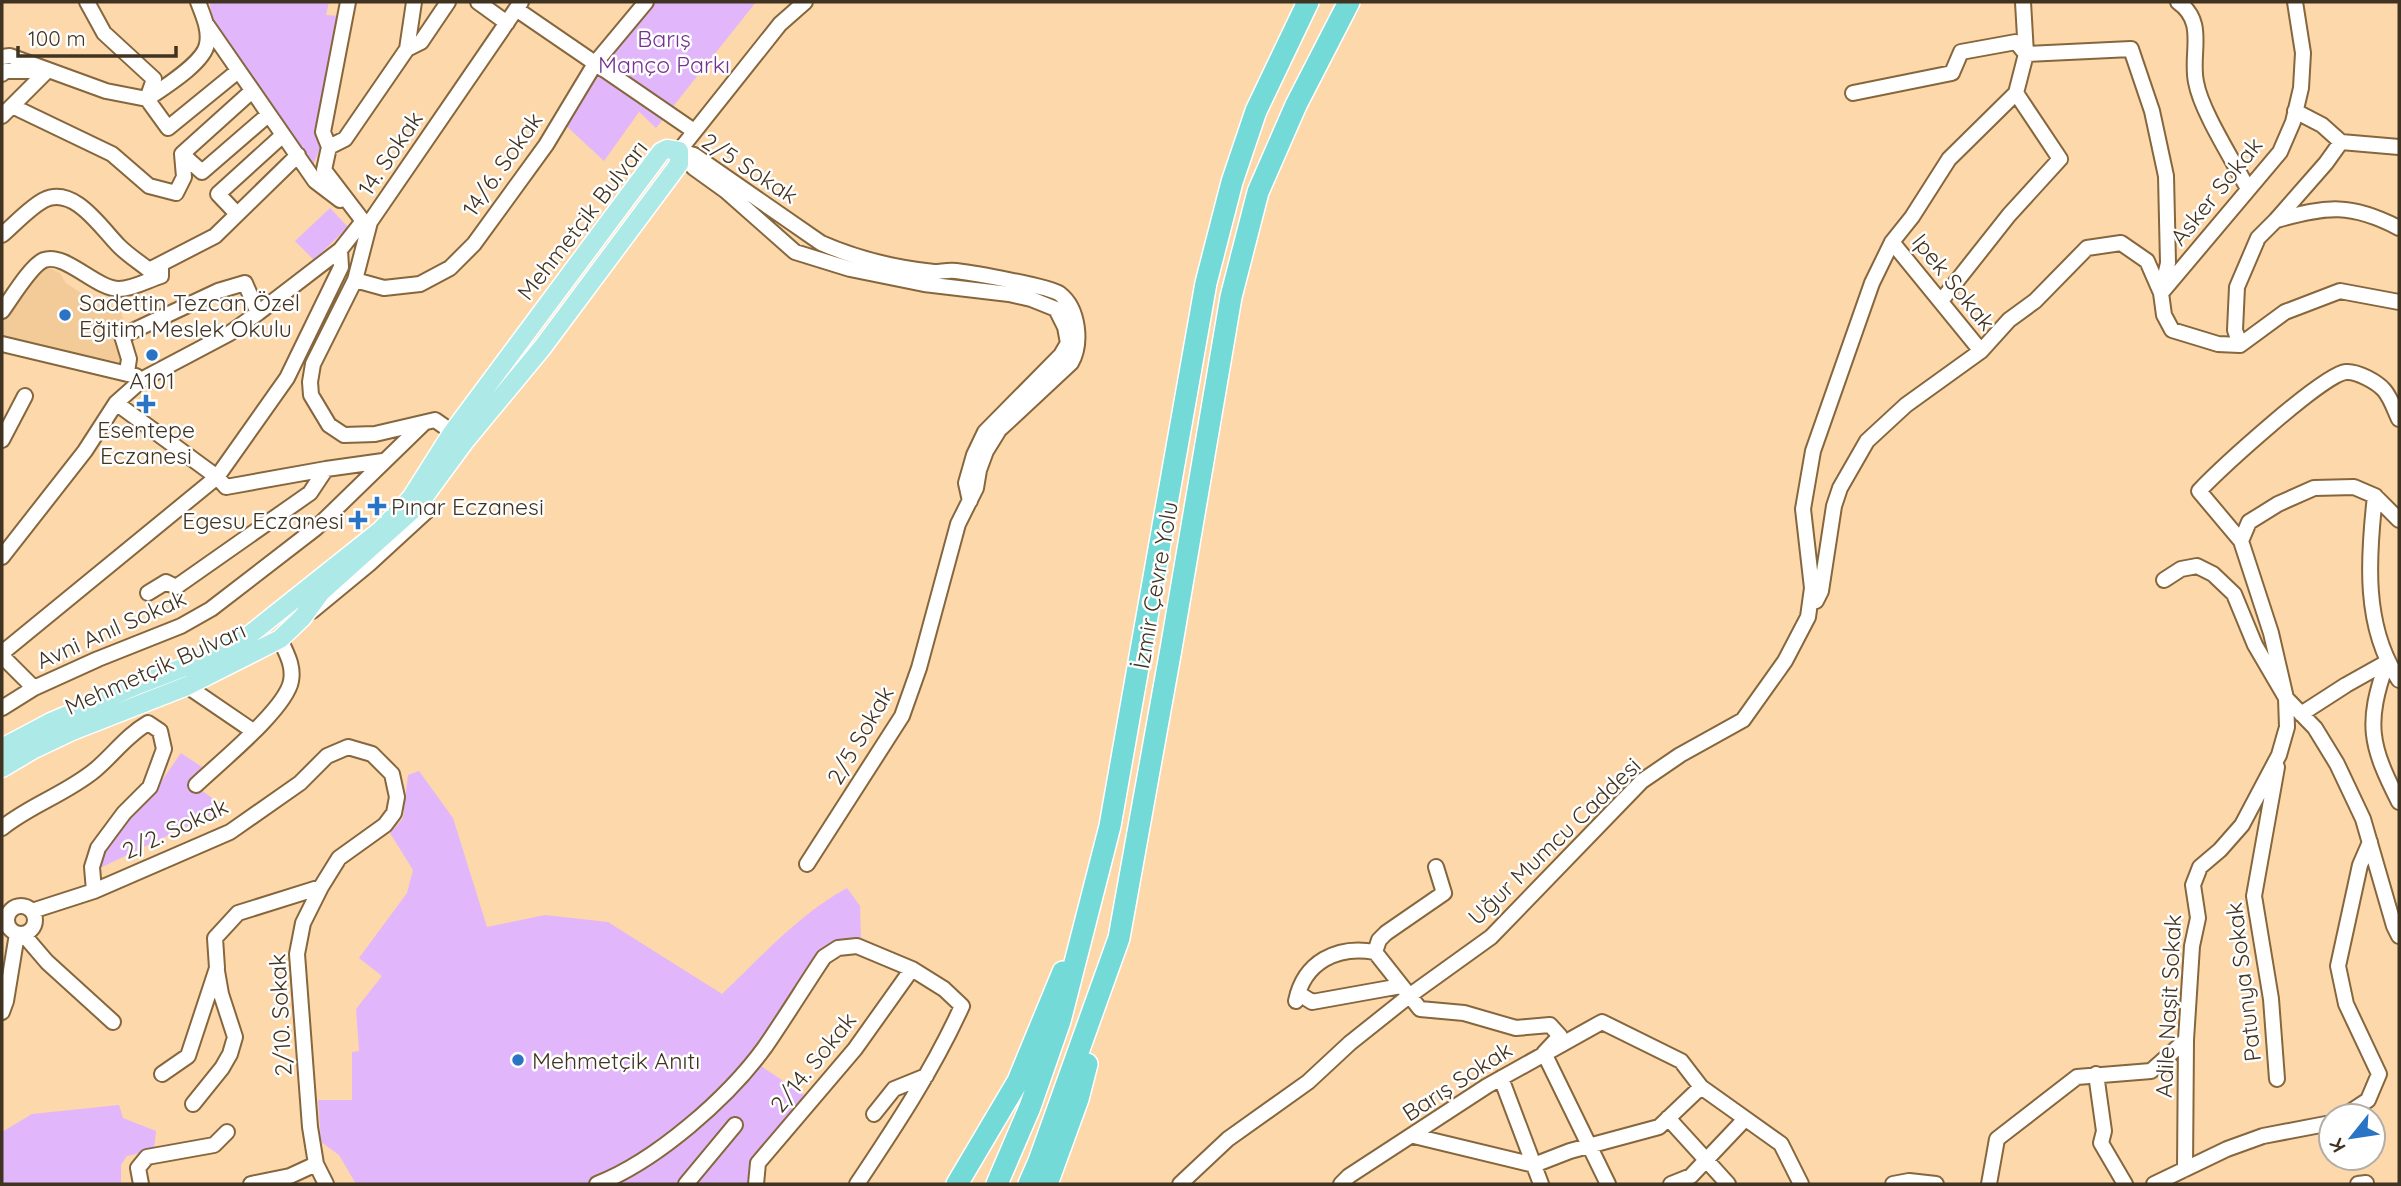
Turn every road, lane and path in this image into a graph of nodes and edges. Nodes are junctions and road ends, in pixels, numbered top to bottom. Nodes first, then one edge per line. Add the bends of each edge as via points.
1 (87, 2) edge
2 (198, 2) edge
3 (348, 2) edge
4 (414, 2) edge
5 (448, 2) edge
6 (478, 2) edge
7 (646, 2) edge
8 (805, 2) edge
9 (1308, 2) edge
10 (1349, 2) edge
11 (2023, 2) edge
12 (2178, 2) edge
13 (2295, 2) edge
14 (519, 5) edge
15 (205, 22) junction
16 (507, 23) junction
17 (407, 49) junction
18 (2026, 54) junction
19 (2, 57) edge
20 (596, 62) junction
21 (47, 71) junction
22 (238, 71) junction
23 (2, 74) edge
24 (252, 91) junction
25 (1853, 93) dead end
26 (2016, 93) junction
27 (147, 99) junction
28 (7, 111) edge
29 (2295, 111) junction
30 (268, 115) junction
31 (694, 131) junction
32 (283, 135) junction
33 (2341, 142) junction
34 (329, 146) junction
35 (2399, 147) edge
36 (678, 152) junction
37 (182, 154) junction
38 (298, 155) junction
39 (2248, 189) junction
40 (237, 214) junction
41 (2276, 220) junction
42 (365, 223) junction
43 (2399, 228) edge
44 (2, 235) edge
45 (1892, 242) junction
46 (340, 250) junction
47 (161, 264) junction
48 (355, 280) junction
49 (2161, 293) junction
50 (1941, 301) junction
51 (2399, 302) edge
52 (2, 311) edge
53 (258, 313) junction
54 (2, 344) edge
55 (2240, 345) junction
56 (1981, 351) junction
57 (127, 372) junction
58 (144, 379) junction
59 (25, 396) dead end
60 (116, 403) junction
61 (2399, 419) edge
62 (425, 422) junction
63 (458, 437) junction
64 (2, 440) edge
65 (383, 461) junction
66 (326, 469) junction
67 (217, 477) junction
68 (2375, 496) junction
69 (970, 500) junction
70 (415, 501) junction
71 (2399, 520) edge
72 (2241, 541) junction
73 (2, 557) edge
74 (2164, 580) dead end
75 (148, 593) dead end
76 (1808, 617) junction
77 (280, 639) junction
78 (2, 654) edge
79 (2387, 662) junction
80 (2399, 680) edge
81 (187, 686) junction
82 (34, 688) junction
83 (2286, 698) junction
84 (2, 708) edge
85 (2301, 714) junction
86 (253, 731) junction
87 (2, 748) edge
88 (2279, 755) junction
89 (2, 768) edge
90 (392, 774) joint
91 (196, 785) dead end
92 (2399, 802) edge
93 (2, 828) edge
94 (2370, 842) junction
95 (807, 864) dead end
96 (1436, 867) dead end
97 (321, 887) junction
98 (94, 891) junction
99 (2, 901) edge
100 (25, 908) junction
101 (1086, 919) junction
102 (12, 927) edge
103 (2399, 936) edge
104 (1119, 938) junction
105 (1375, 953) junction
106 (216, 968) junction
107 (912, 970) junction
108 (1405, 991) junction
109 (3, 1004) edge
110 (113, 1022) dead end
111 (2186, 1040) junction
112 (1544, 1053) junction
113 (162, 1074) dead end
114 (2096, 1074) junction
115 (926, 1076) junction
116 (1501, 1078) junction
117 (2277, 1079) dead end
118 (1701, 1087) junction
119 (2365, 1102) edge
120 (193, 1104) dead end
121 (874, 1114) dead end
122 (1668, 1118) junction
123 (1745, 1119) junction
124 (735, 1125) dead end
125 (2317, 1126) edge
126 (227, 1132) dead end
127 (1414, 1136) junction
128 (1588, 1146) junction
129 (1706, 1160) junction
130 (316, 1164) junction
131 (1534, 1165) junction
132 (2185, 1169) junction
133 (861, 1178) edge
134 (141, 1184) edge
135 (251, 1184) edge
136 (326, 1184) edge
137 (597, 1184) edge
138 (686, 1184) edge
139 (756, 1184) edge
140 (849, 1184) edge
141 (957, 1184) edge
142 (998, 1184) edge
143 (1029, 1184) edge
144 (1046, 1184) edge
145 (1180, 1184) edge
146 (1341, 1184) edge
147 (1541, 1184) edge
148 (1608, 1184) edge
149 (1671, 1184) edge
150 (1728, 1184) edge
151 (1801, 1184) edge
152 (1894, 1184) edge
153 (1936, 1184) edge
154 (1989, 1184) edge
155 (2124, 1184) edge
156 (2154, 1184) edge

1 - 27 street via 104,33 155,79
2 - 15 street
3 - 34 street via 323,132
4 - 17 street
5 - 17 street via 421,42
6 - 16 street
7 - 20 street, 14/6. Sokak
8 - 31 street via 780,24
9 - 101 highway, İzmir Çevre Yolu via 1256,111 1206,283 1110,826
10 - 104 highway, İzmir Çevre Yolu via 1258,192 1231,297
11 - 18 street
12 - 39 street via 2190,13 2197,32 2196,81 2201,99
13 - 29 street, Asker Sokak via 2303,53
14 - 16 street, 14. Sokak
14 - 20 street
15 - 22 street
15 - 27 street via 205,53
16 - 42 street, 14. Sokak
17 - 34 street via 345,139
18 - 25 street via 2016,42 1961,52 1952,73
18 - 26 street
18 - 49 street via 2132,49 2166,176 2168,263
19 - 21 street
20 - 31 street
20 - 48 street, 14/6. Sokak via 546,145 474,244 450,268 420,284 384,288
21 - 23 street
21 - 27 street
21 - 28 street
22 - 24 street
22 - 27 street via 168,128
24 - 30 street
24 - 37 street
26 - 45 street, Uğur Mumcu Caddesi via 1949,159
26 - 50 street via 2060,159
28 - 37 street via 112,153 149,186 176,193 184,177
29 - 33 street
29 - 39 street, Asker Sokak via 2280,152
30 - 32 street
30 - 37 street via 202,172
31 - 36 street
32 - 38 street
32 - 40 street via 218,194
33 - 35 street
33 - 41 street
34 - 42 street via 324,170
36 - 63 main road, Mehmetçik Bulvarı via 661,152
36 - 69 street, 2/5 Sokak via 795,252 850,269 1009,294 1056,309 1068,343 985,432 966,484
36 - 69 street, 2/5 Sokak via 694,155 821,243 844,253 911,268 1033,285 1060,294 1073,315 1076,353 999,430 986,451
38 - 40 street
38 - 42 street via 315,181
39 - 49 street, Asker Sokak
40 - 47 street via 215,236
41 - 43 street via 2313,210 2346,209 2374,215
41 - 55 street via 2258,238 2237,287 2235,330
42 - 46 street, 14. Sokak
42 - 48 street
44 - 47 street via 41,202 55,197 80,206 149,270
45 - 50 street, Ipek Sokak
45 - 76 street, Uğur Mumcu Caddesi via 1872,283 1813,451 1803,509 1812,588
46 - 53 street, 14. Sokak
46 - 67 street via 341,267 287,378
47 - 52 street via 161,276 116,289 63,262 44,260
48 - 62 street via 313,364 311,395 329,425 344,435 375,434
49 - 55 street via 2172,330 2218,344
49 - 56 street via 2147,261 2121,243 2087,248
50 - 56 street, Ipek Sokak
51 - 55 street via 2340,291 2285,312
53 - 57 street via 245,283 122,335 129,359
53 - 58 street, 14. Sokak
54 - 57 street
56 - 76 street via 1906,405 1867,441 1837,497 1821,591
57 - 58 street
58 - 60 street, 14. Sokak
59 - 64 street
60 - 67 street
60 - 73 street, 14. Sokak via 85,451
61 - 72 street via 2385,390 2365,377 2347,372 2331,377 2199,491
62 - 63 street via 435,419
62 - 65 street, Avni Anıl Sokak
63 - 70 main road, Mehmetçik Bulvarı
65 - 66 street
65 - 82 street, Avni Anıl Sokak via 316,528 211,609
66 - 67 street via 226,486
66 - 75 street via 310,493 216,561 176,587 166,582
67 - 78 street
68 - 71 street
68 - 72 street via 2354,487 2314,488 2249,522
68 - 79 street via 2370,592
69 - 95 street, 2/5 Sokak via 958,524 902,716
70 - 77 main road, Mehmetçik Bulvarı
70 - 87 main road, Mehmetçik Bulvarı via 243,640 51,722
72 - 83 street, Adile Naşit Sokak
74 - 83 street via 2197,566 2234,594 2255,645
76 - 108 street, Uğur Mumcu Caddesi via 1785,661 1743,720 1642,781 1491,937
77 - 81 main road, Mehmetçik Bulvarı
77 - 86 street via 291,663 291,682 280,705
78 - 82 street
79 - 80 street
79 - 85 street
79 - 92 street via 2377,689 2372,734
81 - 86 street
81 - 89 main road, Mehmetçik Bulvarı via 72,731
82 - 84 street, Avni Anıl Sokak
83 - 85 street
83 - 88 street, Adile Naşit Sokak via 2287,727
85 - 94 street via 2337,764
86 - 91 street
88 - 111 street, Adile Naşit Sokak via 2242,825 2200,867 2193,886 2198,918
88 - 117 street, Patunya Sokak via 2254,896 2271,999
90 - 97 street, 2/10. Sokak via 397,797 394,813 385,825 339,858
90 - 98 street, 2/2. Sokak via 372,754 348,747 327,756 300,783 230,832
93 - 98 street via 94,770 137,729 148,723 160,731 164,749 150,787 98,848 92,867
94 - 103 street
94 - 119 street via 2360,866 2338,966 2346,1004 2379,1074
96 - 105 street via 1444,893 1386,933
97 - 106 street via 238,913 215,938
97 - 130 street, 2/10. Sokak via 303,923 296,954
98 - 100 street, 2/2. Sokak
99 - 100 street
100 - 102 street via 8,914
100 - 102 street via 36,923 31,931
101 - 141 highway via 1018,1081
101 - 142 highway, İzmir Çevre Yolu via 1060,1020 1031,1107
102 - 109 street
102 - 110 street
104 - 143 highway, İzmir Çevre Yolu
104 - 144 highway via 1078,1099
105 - 108 street
105 - 108 street via 1346,950 1330,957 1310,969 1297,997 1312,1002
106 - 113 street via 188,1056
106 - 120 street via 234,1037 222,1068
107 - 115 street via 962,1006
107 - 137 street via 858,946 838,948 824,957 763,1048 698,1118 636,1163
107 - 139 street, 2/14. Sokak via 855,1049 758,1163
108 - 112 street via 1420,1009 1464,1013 1516,1028 1550,1026 1560,1036
108 - 145 street, Uğur Mumcu Caddesi via 1308,1082 1228,1139
111 - 114 street via 2151,1071
111 - 132 street, Adile Naşit Sokak
112 - 116 street, Barış Sokak
112 - 118 street, Barış Sokak via 1602,1023 1681,1061
112 - 128 street
114 - 154 street via 2077,1077 1997,1139
114 - 155 street via 2104,1131 2101,1143
115 - 121 street via 894,1089
115 - 133 street
116 - 127 street, Barış Sokak
116 - 131 street
118 - 122 street
118 - 123 street
122 - 128 street via 1659,1127
122 - 129 street
123 - 129 street
123 - 151 street via 1781,1144
124 - 138 street
125 - 132 street via 2263,1136
126 - 134 street via 214,1145 147,1157 138,1168
127 - 131 street
127 - 146 street, Barış Sokak
128 - 131 street
128 - 148 street
129 - 149 street via 1691,1176
129 - 150 street
130 - 135 street via 290,1176
130 - 136 street, 2/10. Sokak
131 - 147 street
132 - 156 street
133 - 140 street
152 - 153 street

